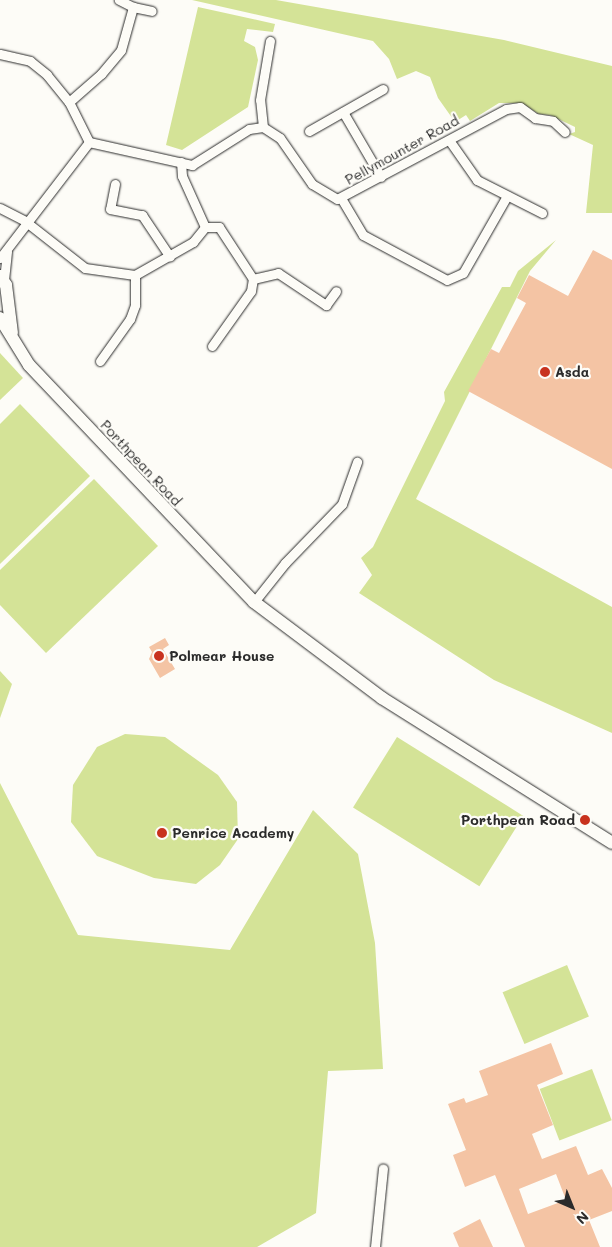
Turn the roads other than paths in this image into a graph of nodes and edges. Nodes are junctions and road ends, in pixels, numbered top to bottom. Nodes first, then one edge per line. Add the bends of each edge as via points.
1 (119, 0) edge
2 (133, 7) junction
3 (152, 11) dead end
4 (270, 41) dead end
5 (0, 54) edge
6 (383, 89) dead end
7 (69, 102) junction
8 (343, 112) junction
9 (263, 127) junction
10 (309, 131) dead end
11 (565, 132) dead end
12 (449, 140) junction
13 (89, 142) junction
14 (181, 162) junction
15 (381, 177) junction
16 (115, 184) dead end
17 (507, 196) junction
18 (341, 198) junction
19 (0, 208) edge
20 (542, 213) dead end
21 (24, 221) junction
22 (205, 228) junction
23 (8, 248) junction
24 (170, 257) junction
25 (0, 258) edge
26 (135, 275) junction
27 (253, 279) junction
28 (3, 282) edge
29 (336, 291) dead end
30 (0, 304) edge
31 (0, 318) edge
32 (14, 338) junction
33 (212, 346) dead end
34 (100, 361) dead end
35 (357, 462) dead end
36 (254, 602) junction
37 (612, 843) edge
38 (383, 1168) dead end
39 (375, 1247) edge

1 - 2 street
2 - 3 street
2 - 7 street via 121,50 101,74
4 - 9 street via 260,100
5 - 7 street via 30,61
6 - 8 street
7 - 13 street
8 - 10 street
8 - 15 street
9 - 14 street via 249,129 192,165
9 - 18 street, Pellymounter Road via 280,138 312,184 330,197
11 - 12 street, Pellymounter Road via 553,121 512,107
12 - 15 street, Pellymounter Road
12 - 17 street via 477,180
13 - 14 street
13 - 21 street
14 - 22 street via 182,176
15 - 18 street, Pellymounter Road
16 - 24 street via 110,209 142,215
17 - 18 street via 463,273 447,280 363,235
17 - 20 street
19 - 21 street
21 - 23 street
21 - 26 street via 85,268
22 - 24 street via 193,242
22 - 27 street via 219,227
23 - 25 street
23 - 28 street
24 - 26 street
26 - 34 street via 135,305 130,319
27 - 29 street via 278,273 326,305
27 - 33 street via 251,291
28 - 30 street
28 - 32 street, Porthpean Road
31 - 32 street, Porthpean Road
32 - 36 street, Porthpean Road via 29,365
35 - 36 street via 342,504 285,563
36 - 37 street, Porthpean Road via 382,698
38 - 39 street

